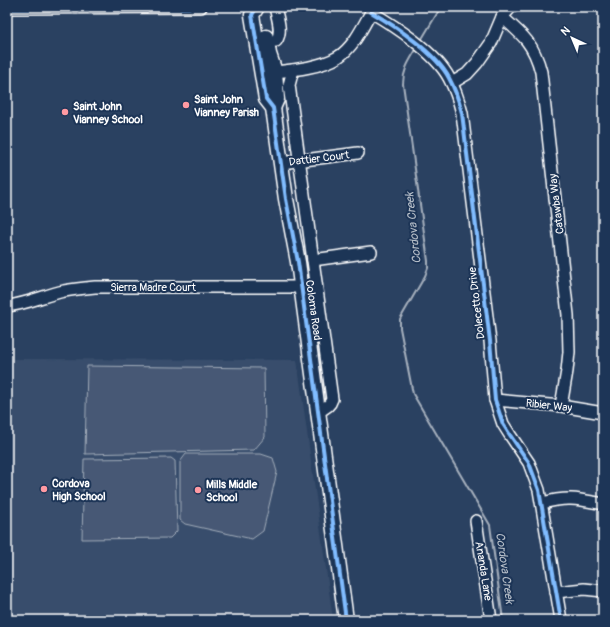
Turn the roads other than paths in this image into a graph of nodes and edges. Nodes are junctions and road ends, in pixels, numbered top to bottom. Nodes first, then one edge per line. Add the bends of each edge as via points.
1 (36, 7) edge
2 (138, 7) edge
3 (200, 7) edge
4 (250, 7) edge
5 (257, 7) edge
6 (275, 7) edge
7 (512, 7) edge
8 (7, 8) edge
9 (373, 10) edge
10 (502, 17) junction
11 (267, 42) junction
12 (293, 70) junction
13 (274, 72) junction
14 (452, 83) junction
15 (266, 96) junction
16 (273, 108) junction
17 (358, 153) dead end
18 (299, 161) junction
19 (281, 164) junction
20 (371, 252) dead end
21 (313, 260) junction
22 (301, 287) junction
23 (7, 306) edge
24 (494, 400) junction
25 (561, 406) junction
26 (318, 411) junction
27 (603, 413) edge
28 (542, 503) junction
29 (603, 504) edge
30 (476, 521) dead end
31 (603, 590) edge
32 (556, 592) junction
33 (346, 620) edge
34 (492, 620) edge
35 (561, 620) edge

1 - 2 street
1 - 8 street
2 - 3 street
4 - 5 street
5 - 11 main road, Coloma Road via 262,15
5 - 15 main road, Coloma Road via 252,15
6 - 11 street via 280,33 276,41
7 - 10 street
9 - 12 street via 357,37 338,57
9 - 14 street, Dolecetto Drive via 420,46 440,65
10 - 14 street via 491,42 477,62 467,74
10 - 25 street, Catawba Way via 527,40 534,50 541,72 568,314 569,352
11 - 13 main road, Coloma Road
12 - 13 street
12 - 18 street, Coloma Road via 289,85
13 - 15 main road via 269,80
13 - 16 main road, Coloma Road via 277,99
14 - 24 street, Dolecetto Drive via 462,113 490,341
15 - 16 main road, Coloma Road
16 - 19 main road, Coloma Road
17 - 18 street, Dattier Court
18 - 19 street, Dattier Court
18 - 21 street, Coloma Road
19 - 22 main road, Coloma Road
20 - 21 street
21 - 26 street, Coloma Road via 332,399 329,406
22 - 23 street, Sierra Madre Court via 80,288
22 - 26 main road, Coloma Road
24 - 25 street, Ribier Way
24 - 28 street, Dolecetto Drive via 503,424 529,463
25 - 27 street, Ribier Way
26 - 33 main road, Coloma Road
28 - 29 street via 572,498
28 - 32 street, Dolecetto Drive
30 - 34 street, Ananda Lane
31 - 32 street
32 - 35 street, Dolecetto Drive

